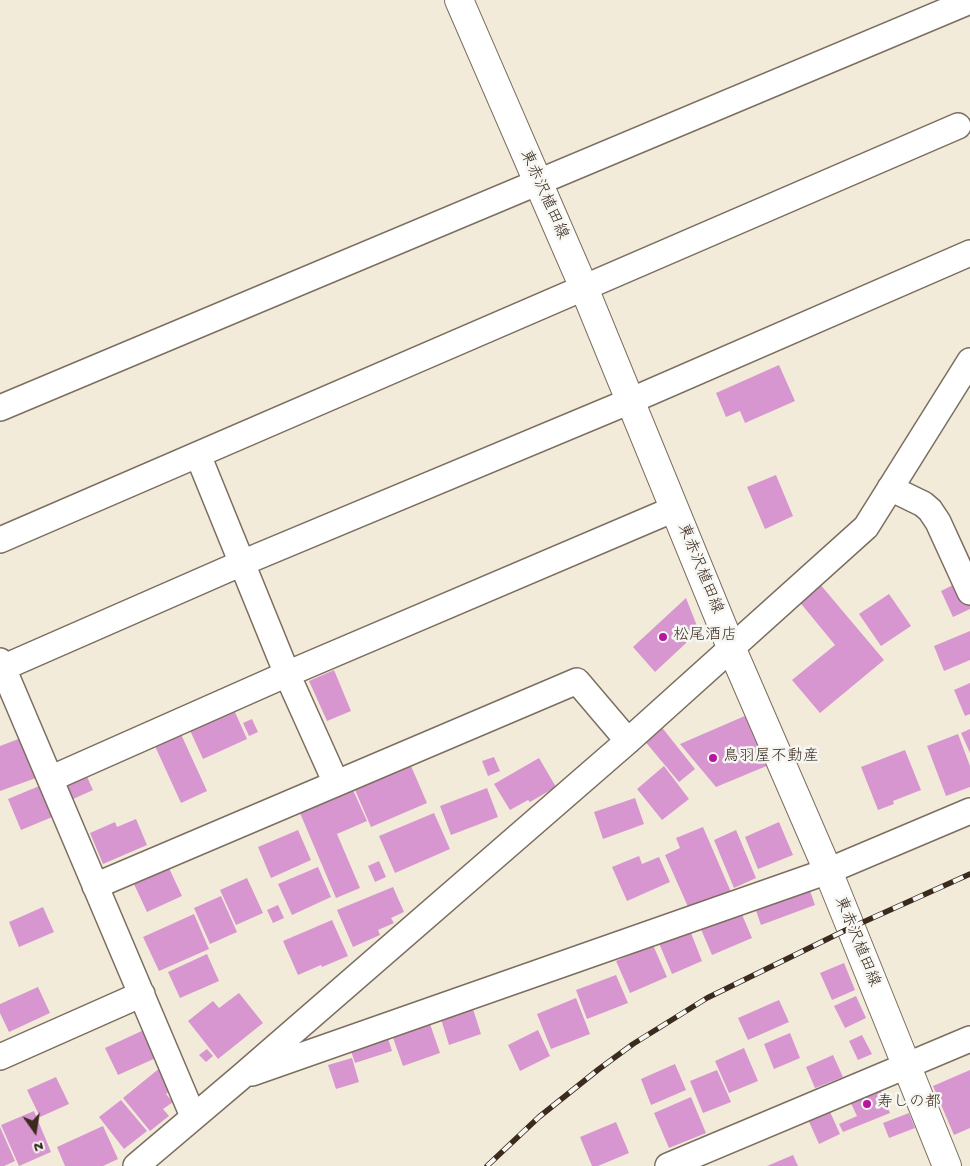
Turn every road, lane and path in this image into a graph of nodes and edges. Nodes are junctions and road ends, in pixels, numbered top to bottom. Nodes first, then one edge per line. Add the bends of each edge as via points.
1 (459, 0) edge
2 (970, 1) edge
3 (958, 126) dead end
4 (537, 183) junction
5 (970, 253) edge
6 (584, 288) junction
7 (970, 361) edge
8 (630, 401) junction
9 (0, 408) edge
10 (198, 455) junction
11 (890, 488) junction
12 (674, 509) junction
13 (0, 540) edge
14 (242, 563) junction
15 (970, 592) edge
16 (731, 647) junction
17 (1, 666) edge
18 (287, 674) junction
19 (628, 741) junction
20 (50, 778) junction
21 (336, 783) junction
22 (970, 811) edge
23 (828, 871) junction
24 (95, 886) junction
25 (142, 994) junction
26 (970, 1038) edge
27 (0, 1057) edge
28 (906, 1065) junction
29 (241, 1077) junction
30 (193, 1116) junction
31 (136, 1166) edge
32 (668, 1166) edge
33 (947, 1166) edge

1 - 4 main road, 東赤沢植田線
2 - 4 street
3 - 6 street
4 - 6 main road, 東赤沢植田線
4 - 9 street
5 - 8 street
6 - 8 main road, 東赤沢植田線
6 - 10 street
7 - 11 street
8 - 12 main road, 東赤沢植田線
8 - 14 street
10 - 13 street
10 - 14 street
11 - 15 street via 930,510
11 - 16 street via 866,526
12 - 16 main road, 東赤沢植田線
12 - 18 street
14 - 17 street
14 - 18 street
16 - 19 street
16 - 23 main road, 東赤沢植田線
17 - 20 street
18 - 20 street
18 - 21 street
19 - 21 street via 576,680
19 - 29 street
20 - 24 street
21 - 24 street
22 - 23 street
23 - 28 main road, 東赤沢植田線
23 - 29 street
24 - 25 street
25 - 27 street
25 - 30 street
26 - 28 street
28 - 32 street
28 - 33 main road, 東赤沢植田線
29 - 30 street
30 - 31 street

